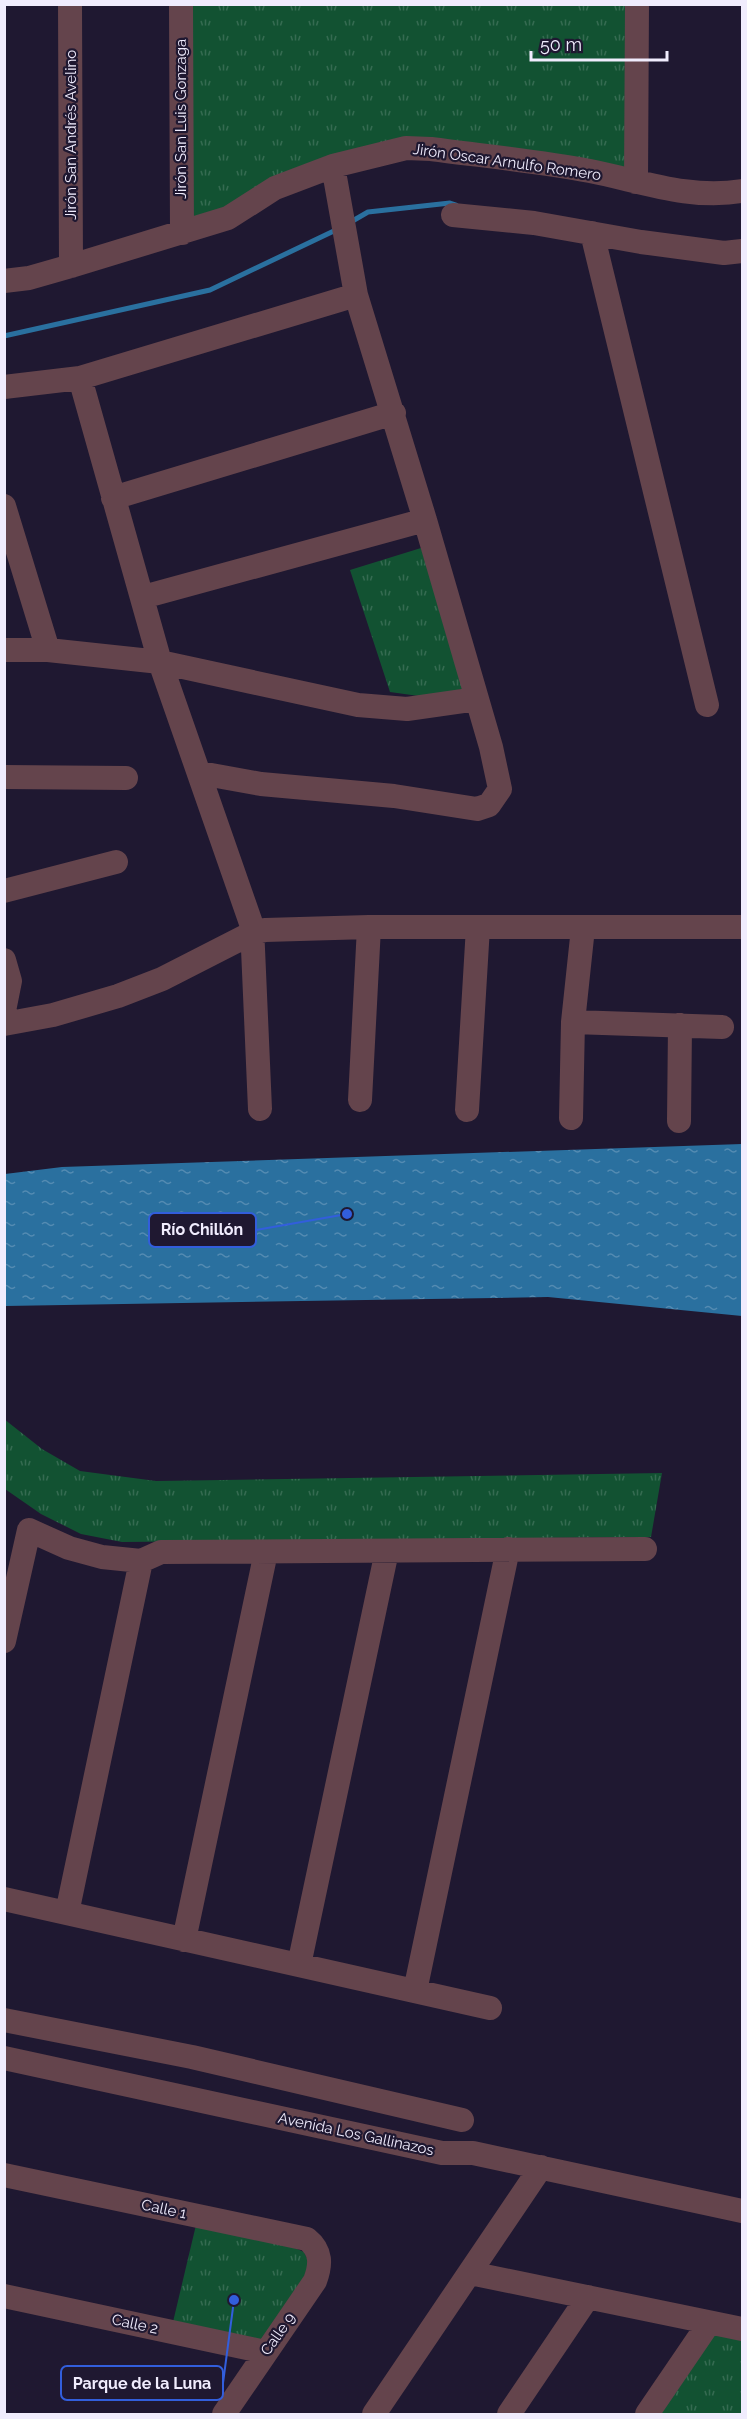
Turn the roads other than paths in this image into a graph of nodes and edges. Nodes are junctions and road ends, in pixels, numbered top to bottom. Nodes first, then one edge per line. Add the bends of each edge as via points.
1 (70, 4) edge
2 (181, 4) edge
3 (637, 4) edge
4 (333, 166) junction
5 (636, 182) junction
6 (742, 191) edge
7 (453, 215) dead end
8 (182, 233) junction
9 (592, 233) junction
10 (742, 251) edge
11 (71, 266) junction
12 (4, 281) edge
13 (356, 294) junction
14 (80, 378) junction
15 (4, 387) edge
16 (394, 413) junction
17 (113, 498) junction
18 (4, 506) edge
19 (425, 520) junction
20 (142, 597) junction
21 (4, 650) edge
22 (48, 650) junction
23 (160, 662) junction
24 (477, 699) junction
25 (707, 705) dead end
26 (200, 773) junction
27 (4, 777) edge
28 (126, 778) dead end
29 (116, 862) dead end
30 (4, 891) edge
31 (369, 927) junction
32 (478, 927) junction
33 (742, 927) edge
34 (583, 928) junction
35 (252, 933) junction
36 (7, 971) edge
37 (4, 1011) edge
38 (573, 1022) junction
39 (4, 1024) edge
40 (680, 1025) junction
41 (722, 1027) dead end
42 (360, 1100) dead end
43 (260, 1109) dead end
44 (467, 1110) dead end
45 (571, 1118) dead end
46 (679, 1121) dead end
47 (645, 1549) dead end
48 (508, 1550) junction
49 (387, 1551) junction
50 (266, 1552) junction
51 (141, 1561) junction
52 (4, 1641) edge
53 (4, 1899) edge
54 (67, 1913) junction
55 (184, 1940) junction
56 (299, 1965) junction
57 (415, 1991) junction
58 (490, 2008) dead end
59 (4, 2020) edge
60 (4, 2058) edge
61 (462, 2120) dead end
62 (542, 2167) junction
63 (4, 2175) edge
64 (742, 2211) edge
65 (317, 2251) joint
66 (470, 2273) junction
67 (4, 2296) edge
68 (588, 2297) junction
69 (709, 2323) junction
70 (742, 2330) edge
71 (265, 2352) junction
72 (224, 2415) edge
73 (374, 2415) edge
74 (509, 2415) edge
75 (647, 2415) edge

1 - 11 street, Jirón San Andrés Avelino
2 - 8 street, Jirón San Luis Gonzaga
3 - 5 street
4 - 5 street, Jirón Oscar Arnulfo Romero via 406,148 431,149 589,171
4 - 8 street, Jirón Oscar Arnulfo Romero via 275,188 228,218
4 - 13 street
5 - 6 street, Jirón Oscar Arnulfo Romero via 708,194
7 - 9 street
8 - 11 street, Jirón Oscar Arnulfo Romero
9 - 10 street via 724,253
9 - 25 street
11 - 12 street, Jirón Oscar Arnulfo Romero
13 - 14 street
13 - 16 street
14 - 15 street
14 - 17 street
16 - 17 street
16 - 19 street
17 - 20 street
18 - 22 street
19 - 20 street
19 - 24 street
20 - 23 street
21 - 22 street
22 - 23 street
23 - 24 street via 358,705 407,709
23 - 26 street
24 - 26 street via 500,789 489,805 477,809 394,796 261,784
26 - 35 street
27 - 28 street
29 - 30 street
31 - 32 street
31 - 35 street
31 - 42 street
32 - 34 street
32 - 44 street
33 - 34 street
34 - 38 street
35 - 39 street via 162,979 118,996
35 - 43 street
36 - 37 street
38 - 40 street
38 - 45 street
40 - 41 street
40 - 46 street
47 - 48 street
48 - 49 street
48 - 57 street
49 - 50 street
49 - 56 street
50 - 51 street via 161,1552
50 - 55 street
51 - 52 street via 69,1548 29,1530
51 - 54 street
53 - 54 street
54 - 55 street
55 - 56 street
56 - 57 street
57 - 58 street
59 - 61 street via 192,2057
60 - 62 street, Avenida Los Gallinazos via 442,2153 474,2152
62 - 64 street, Avenida Los Gallinazos
62 - 66 street
63 - 65 street, Calle 1 via 307,2239
65 - 71 street, Calle 9 via 320,2268 315,2281
66 - 68 street
66 - 73 street
67 - 71 street, Calle 2
68 - 69 street
68 - 74 street
69 - 70 street
69 - 75 street
71 - 72 street, Calle 9

